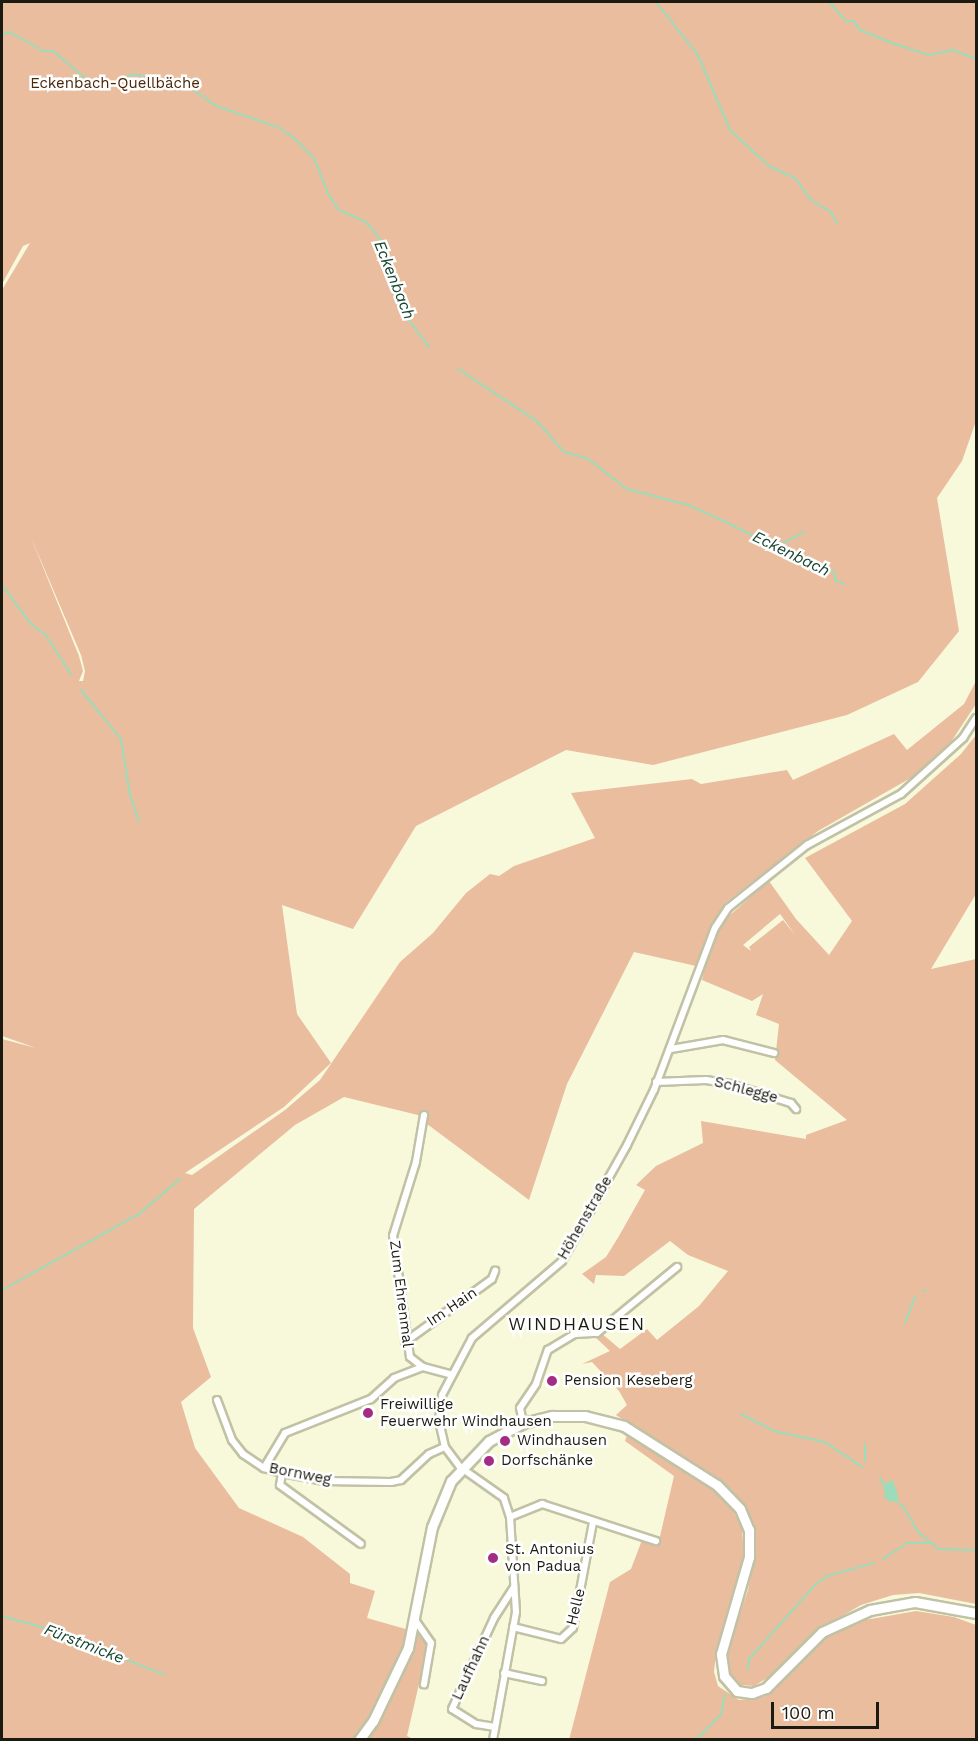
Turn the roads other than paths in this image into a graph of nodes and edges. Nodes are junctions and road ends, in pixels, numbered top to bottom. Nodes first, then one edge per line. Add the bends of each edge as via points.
1 (976, 718) edge
2 (670, 1049) junction
3 (774, 1053) dead end
4 (656, 1082) junction
5 (796, 1109) dead end
6 (424, 1115) dead end
7 (676, 1267) dead end
8 (495, 1271) dead end
9 (405, 1342) junction
10 (423, 1367) junction
11 (452, 1376) junction
12 (217, 1400) dead end
13 (523, 1423) junction
14 (445, 1447) junction
15 (460, 1467) junction
16 (264, 1468) junction
17 (282, 1473) junction
18 (510, 1517) junction
19 (593, 1522) junction
20 (656, 1541) dead end
21 (361, 1544) dead end
22 (515, 1587) junction
23 (976, 1613) edge
24 (415, 1620) junction
25 (513, 1627) junction
26 (504, 1673) junction
27 (542, 1682) dead end
28 (424, 1684) dead end
29 (495, 1726) junction
30 (359, 1740) edge
31 (493, 1740) edge

1 - 2 street, Höhenstraße via 963,738 901,794 807,845 728,908 698,970
2 - 3 street via 723,1041
2 - 4 street, Höhenstraße
4 - 5 street, Schlegge via 731,1083 791,1103
4 - 11 street, Höhenstraße via 627,1145 562,1261 472,1338
6 - 9 street, Zum Ehrenmal via 416,1162 393,1236
7 - 13 street via 597,1333 575,1334 548,1350 536,1384 520,1408
8 - 9 street, Im Hain via 492,1279
9 - 10 street, Zum Ehrenmal via 410,1357
10 - 11 street, Zum Ehrenmal
10 - 16 street via 394,1378 370,1399 285,1433
11 - 14 street, Höhenstraße via 442,1395 439,1420
12 - 16 street, Bornweg via 232,1440 243,1454
13 - 15 main road via 489,1441
13 - 23 main road via 572,1414 624,1426 680,1458 734,1499 750,1542 744,1579 721,1654 724,1676 737,1691 752,1693 766,1688 822,1632 870,1610 915,1602
14 - 15 street, Höhenstraße
14 - 17 street, Bornweg via 429,1454 401,1480 391,1482 324,1481
15 - 18 street, Höhenstraße via 504,1498
15 - 24 main road via 437,1507
16 - 17 street, Bornweg
17 - 21 street via 280,1485
18 - 19 street via 542,1504
18 - 22 street
19 - 20 street
19 - 25 street, Helle via 573,1628 561,1639
22 - 25 street
22 - 29 street, Laufhahn via 495,1618 452,1709 476,1724
24 - 28 street via 431,1643
24 - 30 main road via 398,1672
25 - 26 street
26 - 27 street
26 - 29 street
29 - 31 street

